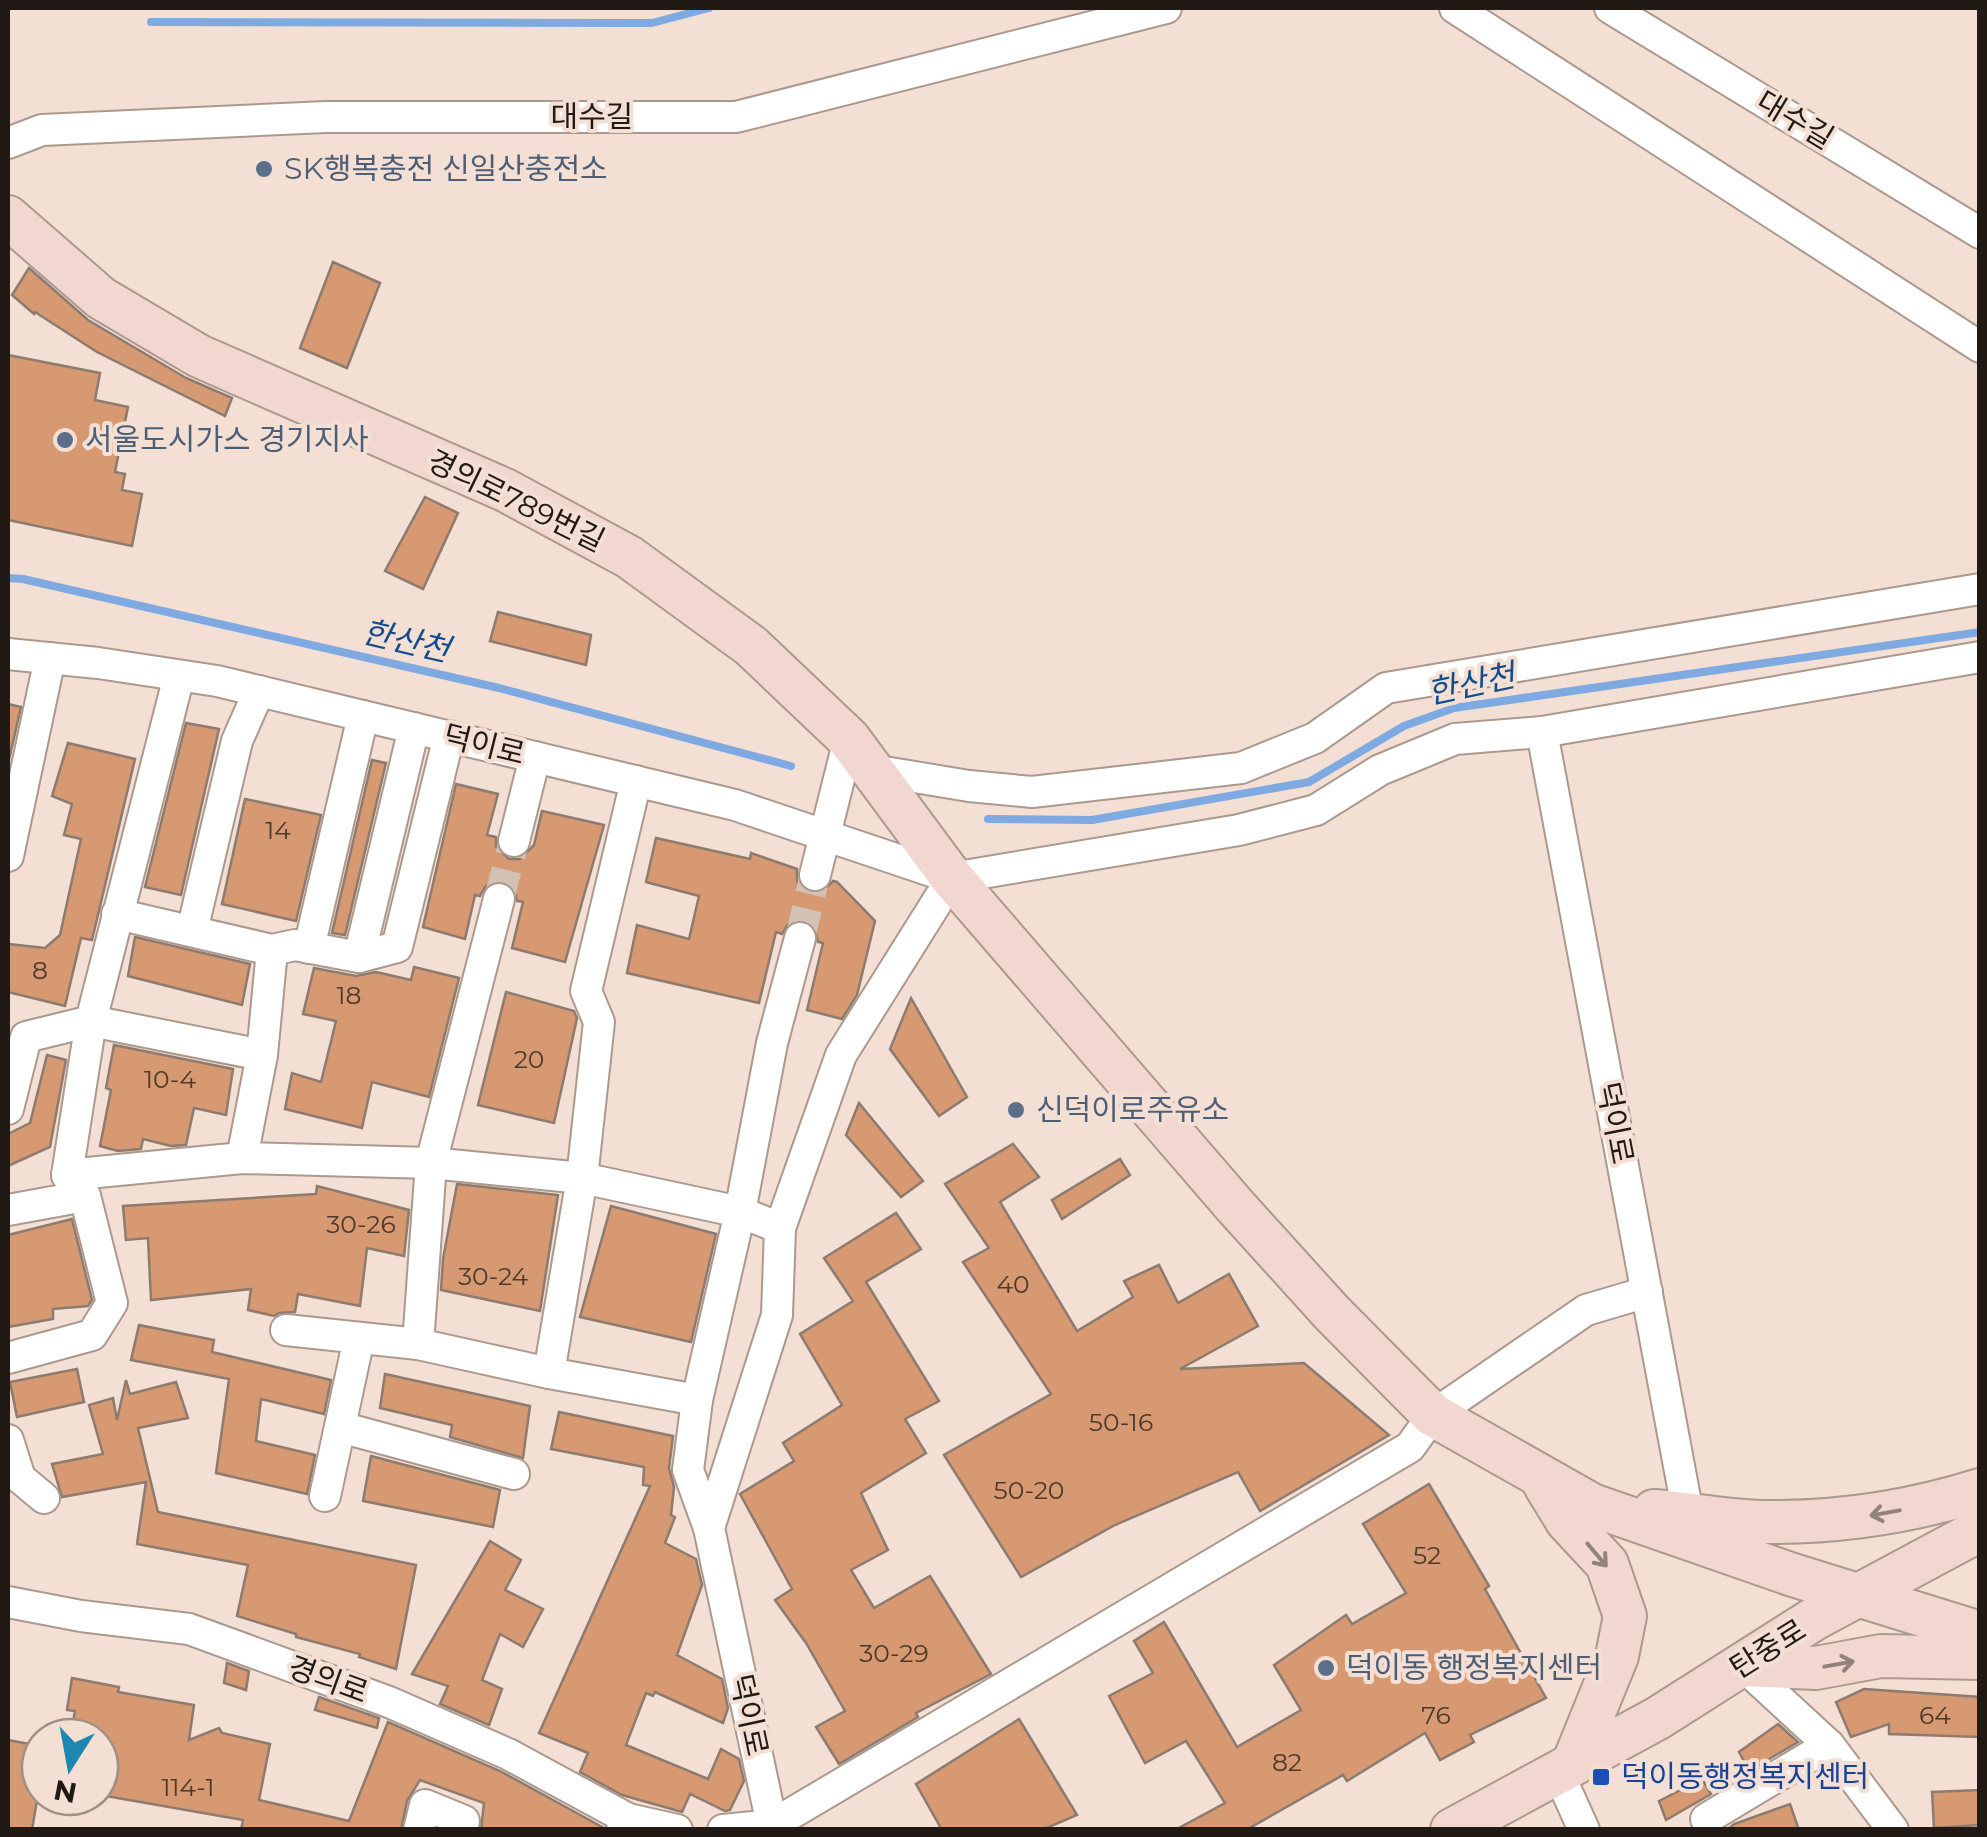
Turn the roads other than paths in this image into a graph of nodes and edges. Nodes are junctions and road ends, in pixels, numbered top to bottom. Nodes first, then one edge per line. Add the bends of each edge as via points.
1 (1166, 8) edge
2 (1456, 8) edge
3 (1610, 8) edge
4 (8, 144) edge
5 (8, 217) edge
6 (1980, 232) edge
7 (1980, 347) edge
8 (1980, 589) edge
9 (8, 654) edge
10 (1980, 657) edge
11 (50, 658) junction
12 (178, 676) junction
13 (259, 691) junction
14 (362, 716) junction
15 (414, 728) junction
16 (1542, 732) junction
17 (449, 736) junction
18 (861, 754) junction
19 (536, 757) junction
20 (636, 781) junction
21 (826, 836) junction
22 (514, 841) tunnel mouth
23 (8, 856) edge
24 (816, 875) tunnel mouth
25 (952, 878) junction
26 (499, 899) tunnel mouth
27 (117, 914) junction
28 (192, 931) junction
29 (800, 938) tunnel mouth
30 (309, 948) junction
31 (272, 950) junction
32 (360, 957) junction
33 (91, 1021) junction
34 (262, 1055) junction
35 (8, 1110) edge
36 (242, 1158) junction
37 (431, 1163) junction
38 (582, 1178) junction
39 (76, 1185) junction
40 (8, 1210) edge
41 (740, 1212) junction
42 (780, 1228) junction
43 (1646, 1292) junction
44 (286, 1330) dead end
45 (358, 1338) junction
46 (418, 1344) junction
47 (8, 1358) edge
48 (549, 1373) junction
49 (697, 1400) junction
50 (1433, 1415) junction
51 (340, 1426) junction
52 (8, 1440) edge
53 (514, 1474) dead end
54 (1540, 1476) junction
55 (1980, 1490) edge
56 (326, 1496) dead end
57 (44, 1498) dead end
58 (1592, 1505) junction
59 (1688, 1514) junction
60 (709, 1528) junction
61 (1980, 1530) edge
62 (1859, 1596) junction
63 (8, 1602) edge
64 (1980, 1633) edge
65 (1980, 1658) edge
66 (1742, 1665) junction
67 (1829, 1746) junction
68 (1566, 1768) junction
69 (1706, 1819) dead end
70 (625, 1824) edge
71 (776, 1827) edge
72 (419, 1830) edge
73 (462, 1830) edge
74 (677, 1830) edge
75 (724, 1830) edge
76 (1452, 1830) edge
77 (1584, 1830) edge
78 (1893, 1830) edge

1 - 4 street, 대수길 via 736,117 326,117 42,130
2 - 7 street
3 - 6 street, 대수길
5 - 18 main road, 경의로789번길 via 101,298 199,356 505,490 629,557 751,646
8 - 18 street via 1386,688 1315,738 1241,768 1032,792 969,786
9 - 11 street, 덕이로
10 - 16 street, 덕이로
11 - 12 street, 덕이로
11 - 23 street
12 - 13 street, 덕이로
12 - 27 street
13 - 14 street, 덕이로
13 - 28 street via 237,741
14 - 15 street, 덕이로
14 - 30 street
15 - 17 street, 덕이로
15 - 32 street
16 - 25 street, 덕이로 via 1455,739 1380,770 1316,810 1239,830
16 - 43 street, 덕이로
17 - 19 street, 덕이로
17 - 32 street via 396,948
18 - 21 street
18 - 25 main road, 경의로789번길
19 - 20 street, 덕이로
19 - 22 street
20 - 21 street, 덕이로
20 - 38 street via 586,991 600,1022
21 - 24 street
21 - 25 street, 덕이로
25 - 42 street, 덕이로 via 840,1055
25 - 50 main road via 1236,1208
26 - 37 street
27 - 28 street
27 - 33 street
28 - 31 street
29 - 41 street
30 - 31 street
30 - 32 street
31 - 34 street
33 - 34 street
33 - 35 street via 26,1037
33 - 39 street
34 - 36 street
36 - 37 street
36 - 39 street
37 - 38 street
37 - 46 street
38 - 41 street
38 - 48 street
39 - 40 street
39 - 47 street via 112,1304 92,1336
41 - 42 street
41 - 49 street
42 - 60 street, 덕이로 via 777,1315
43 - 50 street via 1586,1310
43 - 59 street, 덕이로
44 - 45 street
45 - 46 street
45 - 51 street
46 - 48 street
48 - 49 street
49 - 60 street via 688,1470
50 - 54 main road
50 - 71 street via 1410,1448
51 - 53 street
51 - 56 street
52 - 57 street via 20,1478
54 - 58 main road
54 -> 68 main road via 1567,1521 1607,1564 1626,1616 1617,1656
55 -> 59 main road via 1854,1518 1761,1522
58 - 59 main road
58 - 62 main road
60 - 71 street, 덕이로
61 - 62 main road, 탄중로
62 - 64 main road
62 - 66 main road, 탄중로
63 - 70 street, 경의로 via 189,1629 508,1754
66 -> 65 main road via 1816,1668 1881,1656
66 - 67 street
66 - 68 main road, 탄중로
67 - 69 street
67 - 78 street
68 - 76 main road, 탄중로
68 - 77 street
70 - 74 street
71 - 75 street
72 - 73 street via 425,1806 464,1821

